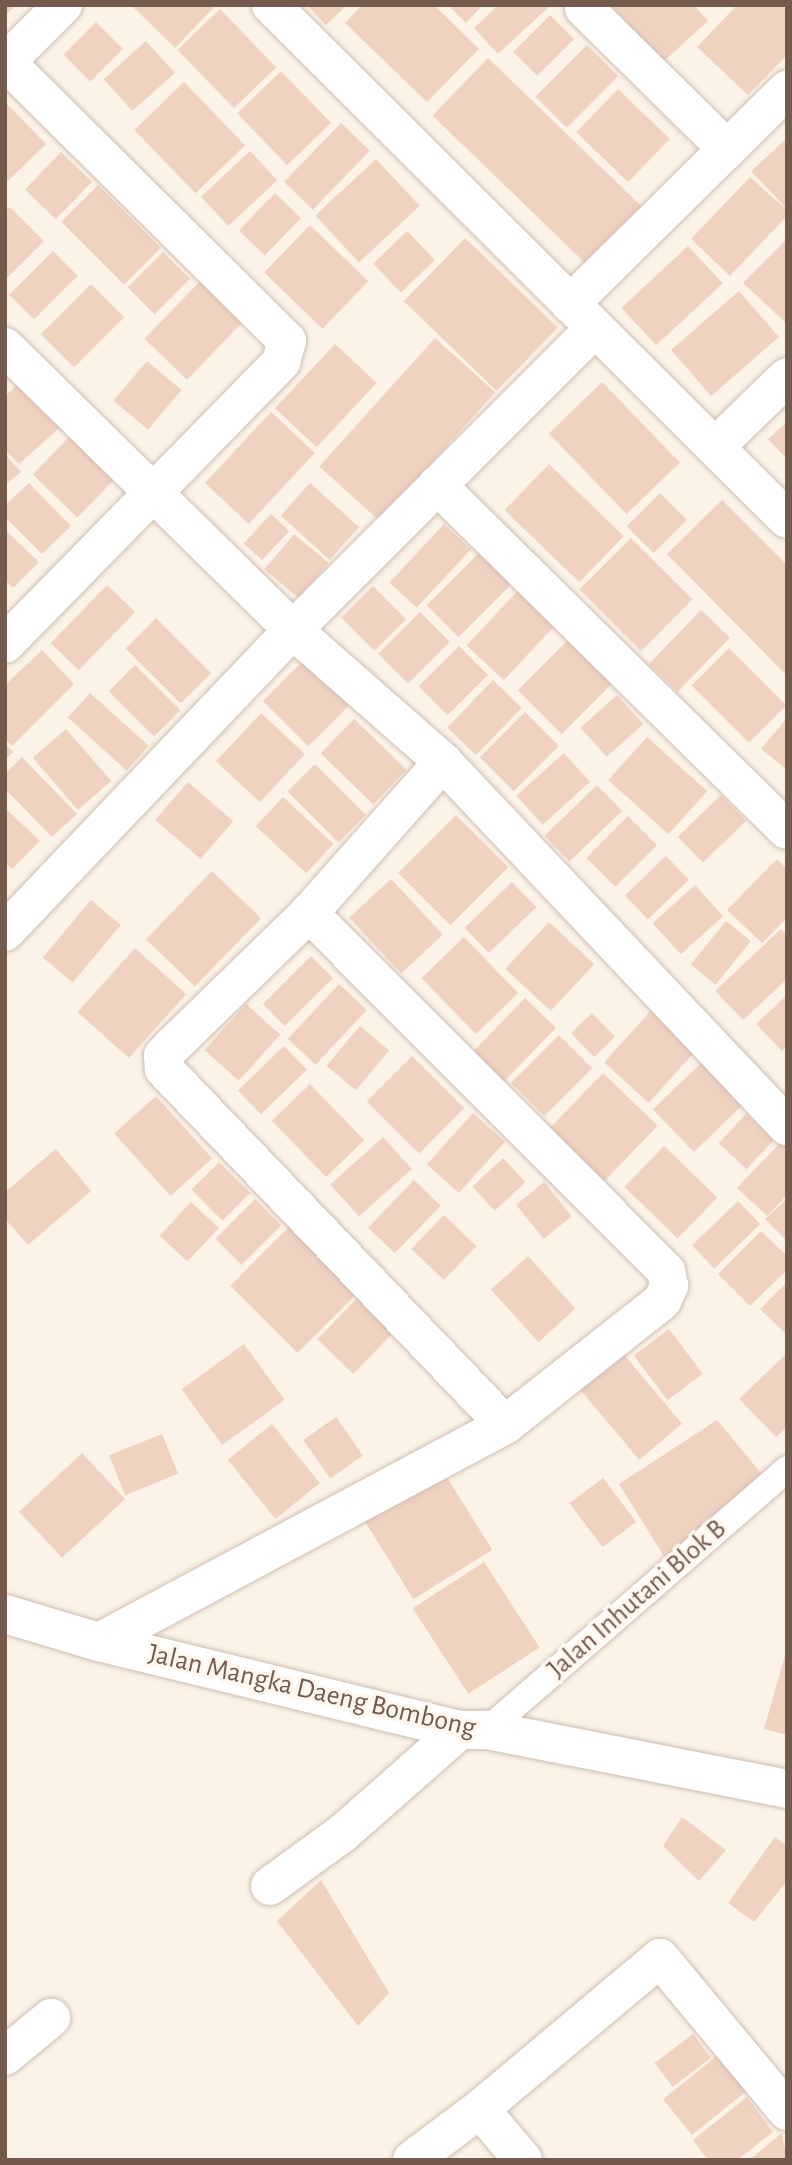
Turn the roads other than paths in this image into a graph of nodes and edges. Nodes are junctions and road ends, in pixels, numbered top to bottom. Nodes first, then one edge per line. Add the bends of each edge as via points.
1 (63, 5) edge
2 (271, 5) edge
3 (584, 6) edge
4 (6, 62) edge
5 (787, 90) edge
6 (727, 149) junction
7 (581, 317) junction
8 (6, 346) edge
9 (787, 377) edge
10 (715, 447) junction
11 (437, 485) junction
12 (151, 496) junction
13 (787, 519) edge
14 (293, 630) junction
15 (5, 644) edge
16 (443, 762) junction
17 (787, 830) edge
18 (309, 913) junction
19 (5, 932) edge
20 (787, 1126) edge
21 (505, 1425) junction
22 (787, 1469) edge
23 (5, 1614) edge
24 (99, 1642) junction
25 (473, 1730) junction
26 (787, 1789) edge
27 (270, 1886) dead end
28 (51, 2018) dead end
29 (5, 2056) edge
30 (480, 2109) junction
31 (787, 2111) edge
32 (412, 2160) edge
33 (523, 2160) edge

1 - 4 street
2 - 7 street
3 - 6 street
4 - 12 street via 287,341 281,362
5 - 6 street
6 - 7 street
7 - 10 street
7 - 11 street
8 - 12 street
9 - 10 street
10 - 13 street
11 - 14 street
11 - 17 street
12 - 14 street
12 - 15 street
14 - 16 street
14 - 19 street
16 - 18 street
16 - 20 street
18 - 21 street via 170,1046 163,1056 163,1069
18 - 21 street via 666,1271 669,1286 662,1301
21 - 24 street
22 - 25 lane, Jalan Inhutani Blok B
23 - 24 street, Jalan Mangka Daeng Bombong
24 - 25 street, Jalan Mangka Daeng Bombong
25 - 26 street, Jalan Mangka Daeng Bombong
25 - 27 street
28 - 29 street
30 - 31 street via 660,1958
30 - 32 street
30 - 33 street

